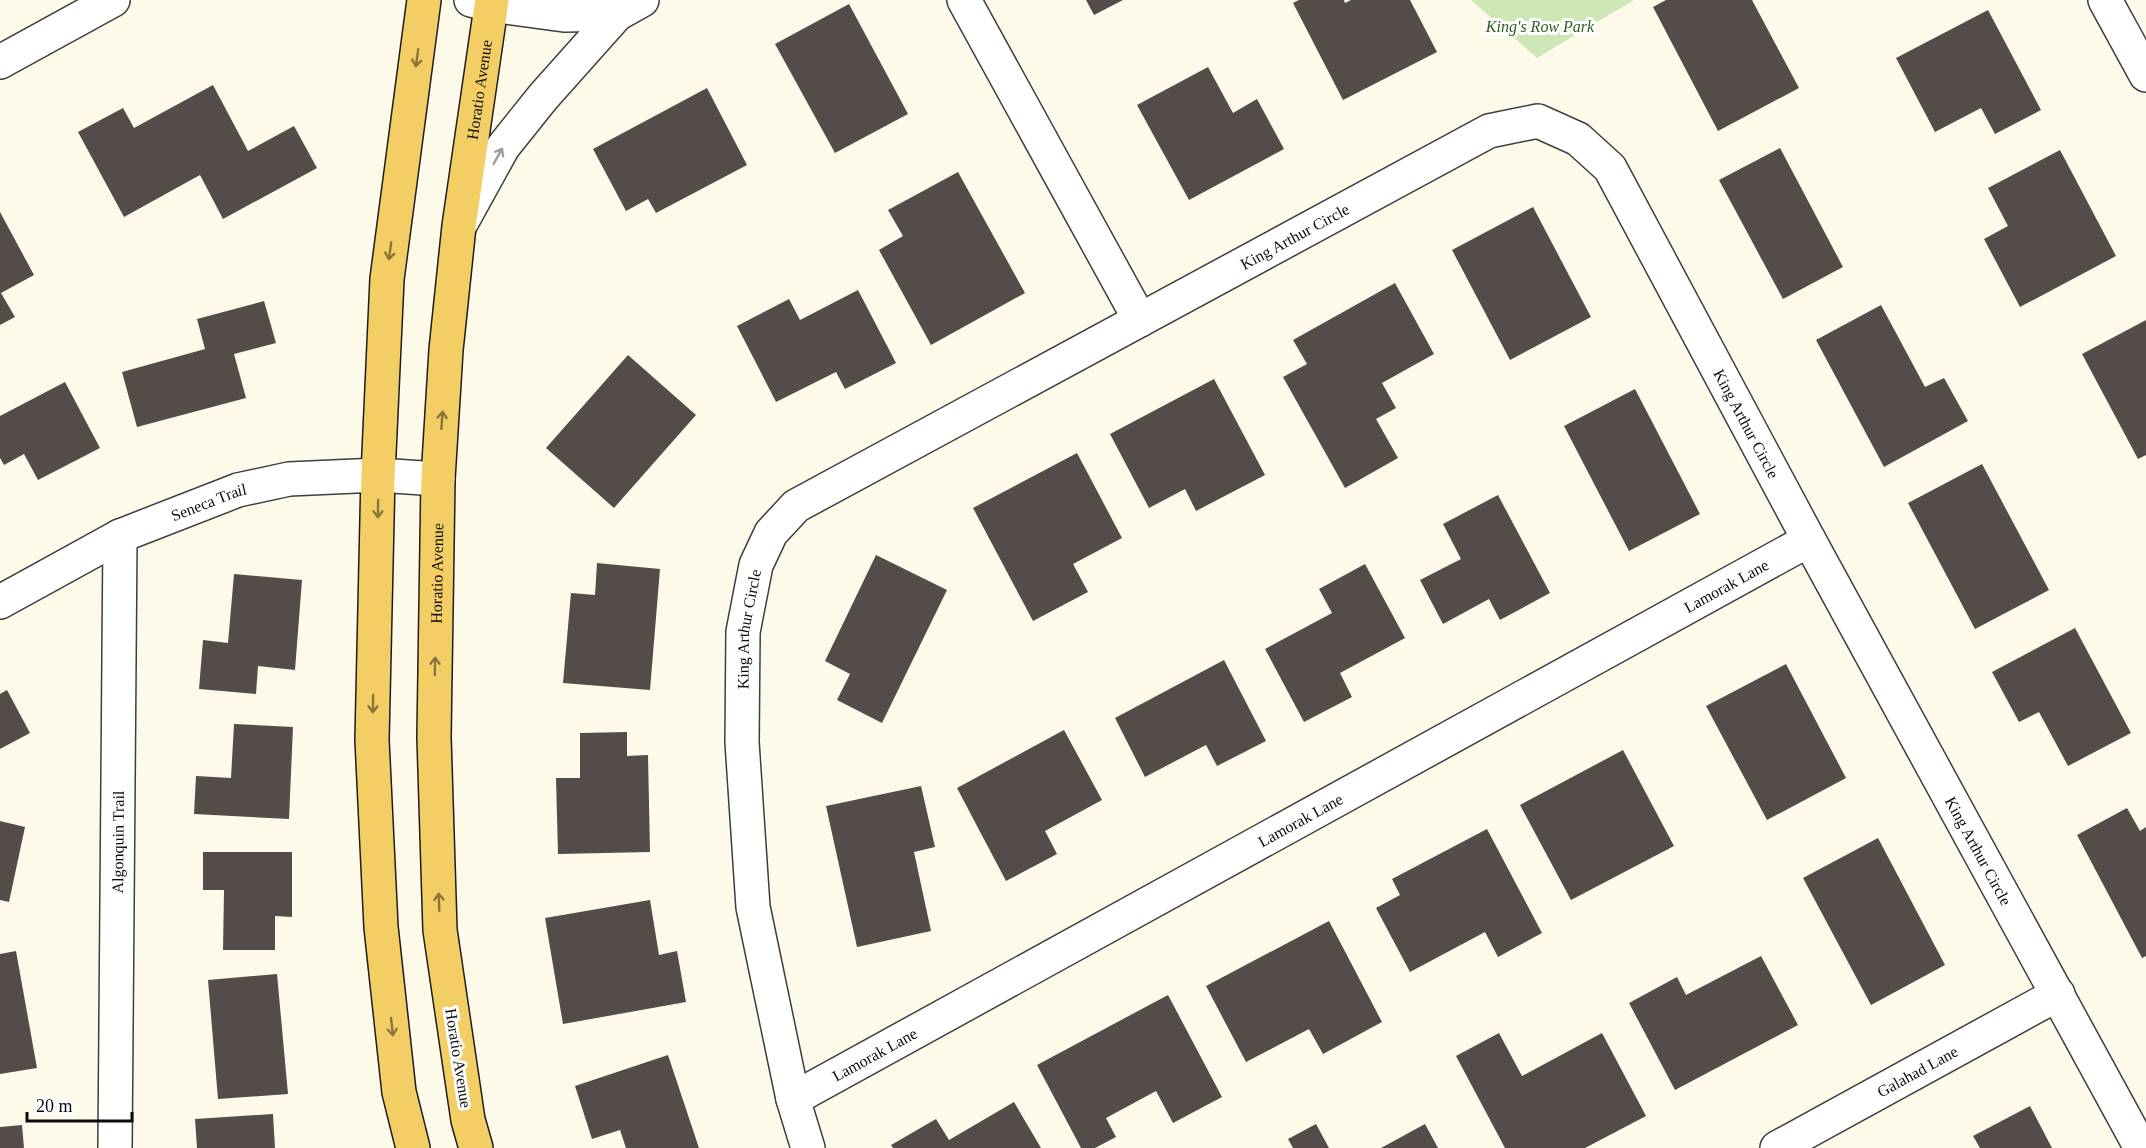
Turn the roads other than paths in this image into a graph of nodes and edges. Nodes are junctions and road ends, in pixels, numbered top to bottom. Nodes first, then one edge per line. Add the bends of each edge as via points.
1 (113, 0) edge
2 (424, 0) edge
3 (964, 0) edge
4 (2105, 0) edge
5 (485, 2) edge
6 (630, 7) edge
7 (0, 62) edge
8 (2146, 75) edge
9 (459, 226) junction
10 (1140, 320) junction
11 (378, 475) junction
12 (438, 479) junction
13 (120, 536) junction
14 (1809, 540) junction
15 (0, 602) edge
16 (2058, 994) junction
17 (793, 1099) junction
18 (115, 1148) edge
19 (413, 1148) edge
20 (476, 1148) edge
21 (808, 1148) edge
22 (1777, 1148) edge
23 (2141, 1148) edge

1 - 7 street
2 -> 11 main road via 387,279
3 - 10 street
4 - 8 street
5 - 6 street via 564,15
5 - 9 main road, Horatio Avenue
9 -> 6 street via 503,147 543,97
12 -> 9 main road, Horatio Avenue
10 - 14 street, King Arthur Circle via 1489,131 1538,121 1578,139 1610,168
10 - 17 street, King Arthur Circle via 796,506 771,533 756,565 743,632 742,742 753,907
11 - 12 street, Seneca Trail
11 - 13 street, Seneca Trail via 289,478 238,490
11 -> 19 main road via 372,740 381,927 399,1092
20 -> 12 main road, Horatio Avenue via 468,1120 440,930 434,737
13 - 15 street, Seneca Trail
13 - 18 street, Algonquin Trail
14 - 16 street, King Arthur Circle
14 - 17 street, Lamorak Lane
16 - 22 street, Galahad Lane
16 - 23 street, King Arthur Circle
17 - 21 street, King Arthur Circle

